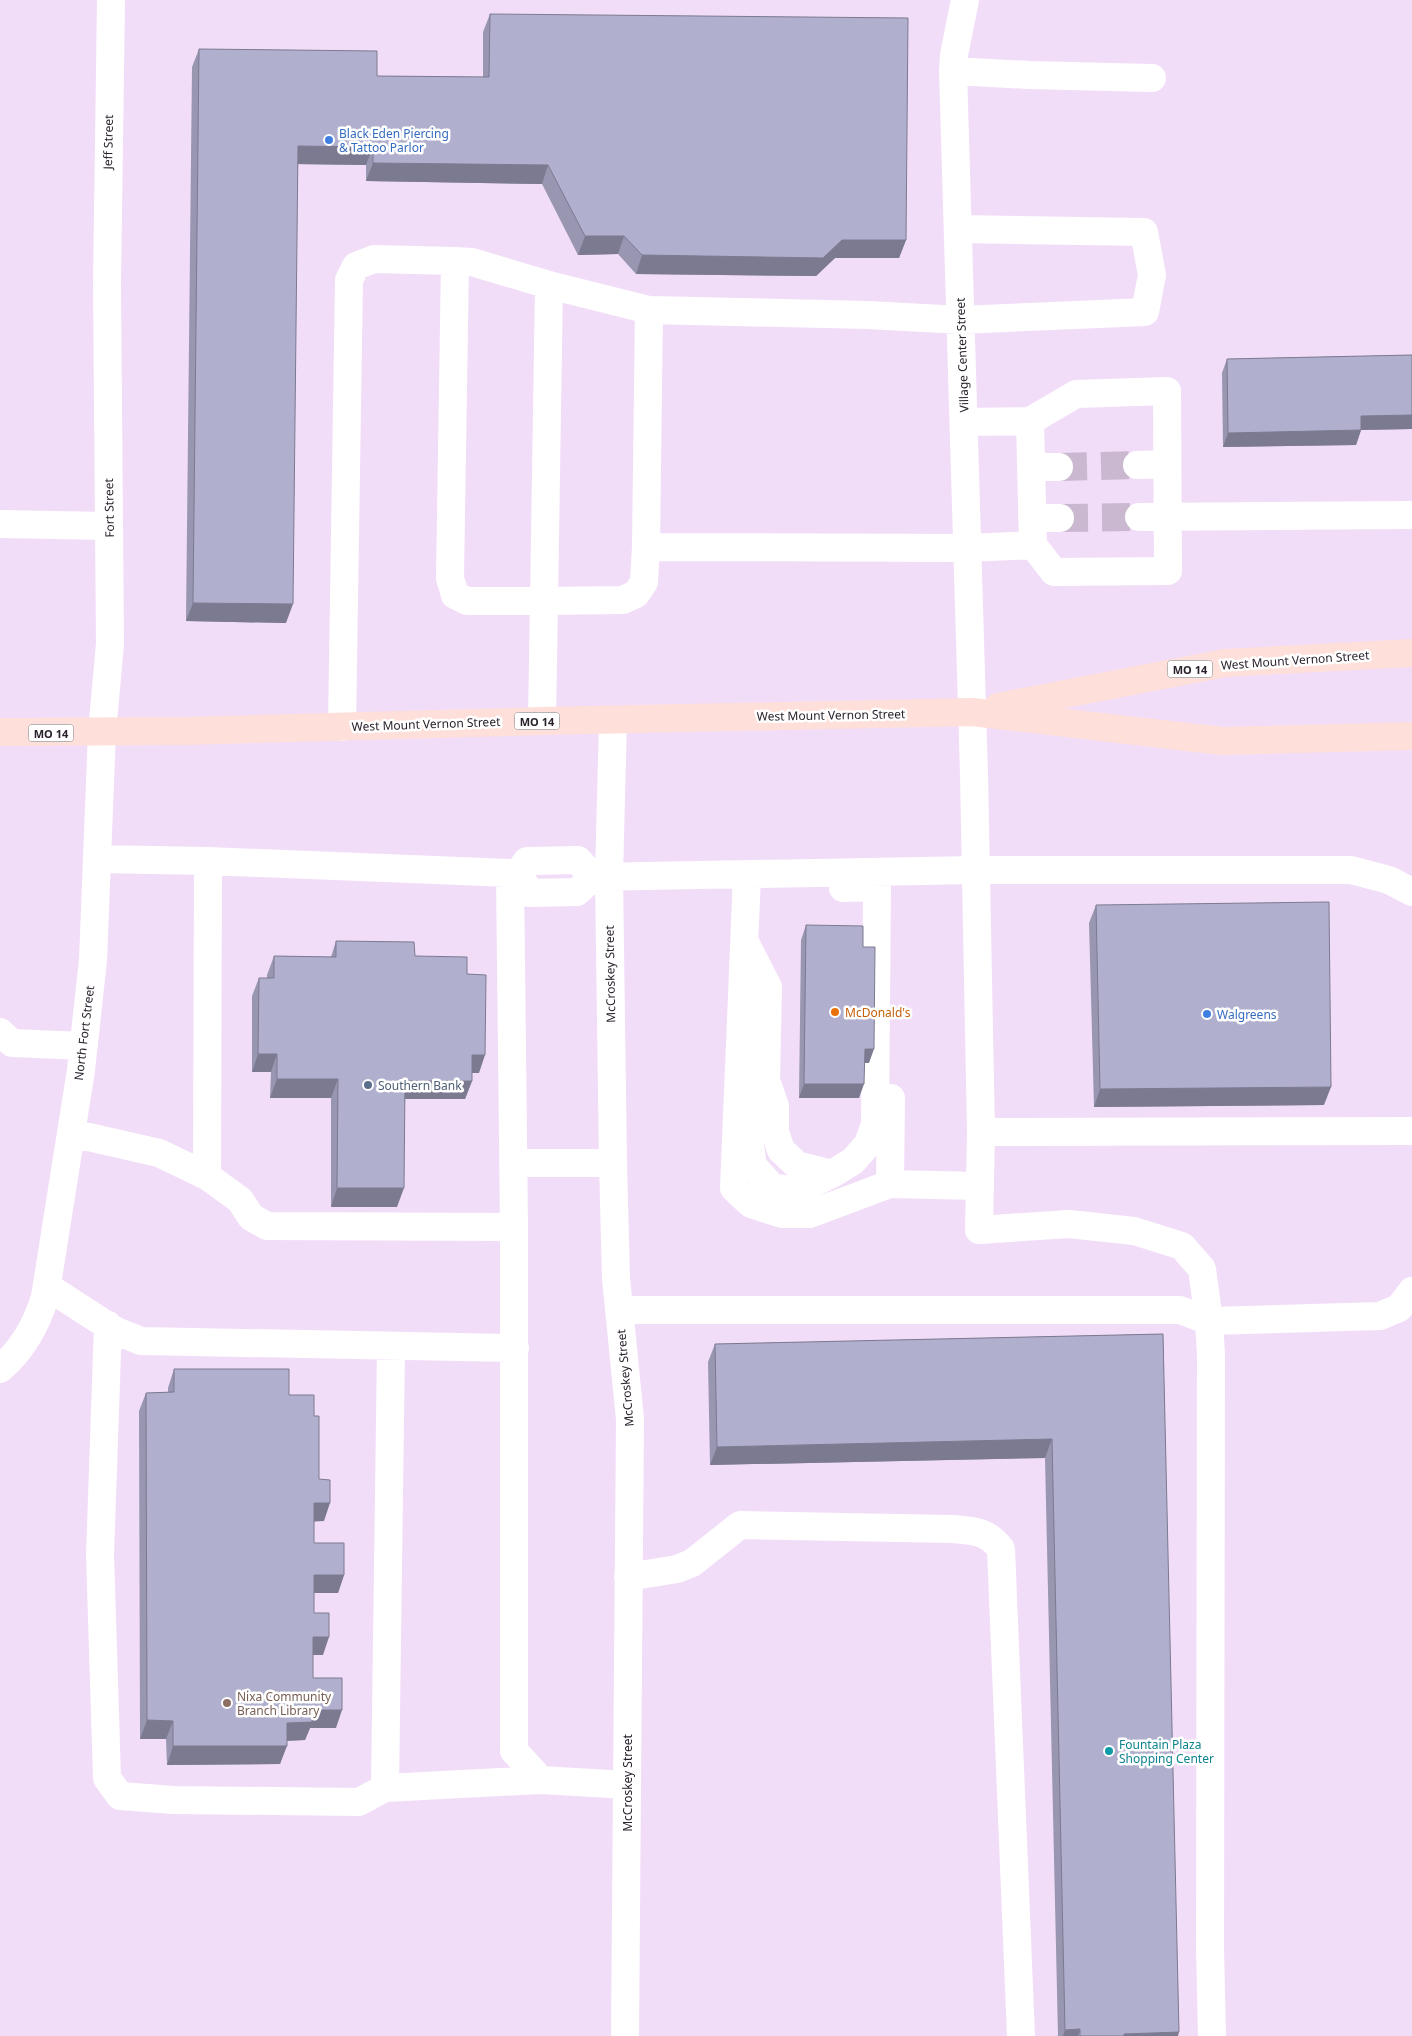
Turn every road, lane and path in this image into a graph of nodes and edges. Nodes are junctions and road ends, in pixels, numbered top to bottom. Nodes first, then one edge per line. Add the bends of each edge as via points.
1 (111, 0) edge
2 (965, 0) edge
3 (953, 71) junction
4 (1152, 78) dead end
5 (958, 229) junction
6 (455, 262) junction
7 (106, 284) joint
8 (549, 284) junction
9 (649, 310) junction
10 (961, 320) junction
11 (1030, 421) junction
12 (965, 422) junction
13 (1167, 464) junction
14 (1137, 465) tunnel mouth
15 (1032, 467) junction
16 (1059, 467) tunnel mouth
17 (1410, 515) dead end
18 (1168, 516) junction
19 (1139, 517) tunnel mouth
20 (1032, 518) junction
21 (1060, 518) tunnel mouth
22 (0, 524) edge
23 (109, 526) junction
24 (1033, 546) junction
25 (646, 547) junction
26 (968, 548) junction
27 (544, 601) junction
28 (1412, 653) edge
29 (972, 712) junction
30 (542, 720) junction
31 (613, 720) junction
32 (342, 727) junction
33 (0, 732) edge
34 (102, 732) junction
35 (1412, 736) edge
36 (97, 859) junction
37 (208, 861) junction
38 (975, 870) junction
39 (895, 871) junction
40 (514, 873) junction
41 (779, 874) junction
42 (747, 875) junction
43 (601, 876) junction
44 (1412, 892) edge
45 (744, 940) junction
46 (0, 1032) edge
47 (84, 1046) junction
48 (1412, 1131) edge
49 (981, 1132) junction
50 (71, 1133) junction
51 (514, 1163) junction
52 (613, 1163) junction
53 (207, 1176) junction
54 (890, 1184) junction
55 (980, 1186) junction
56 (514, 1227) junction
57 (48, 1287) junction
58 (1408, 1306) edge
59 (620, 1310) junction
60 (1210, 1321) junction
61 (108, 1325) junction
62 (392, 1346) junction
63 (514, 1348) junction
64 (0, 1369) edge
65 (628, 1577) junction
66 (541, 1780) junction
67 (627, 1785) junction
68 (385, 1788) junction
69 (624, 2036) edge
70 (1021, 2036) edge
71 (1212, 2036) edge

1 - 7 street, Jeff Street
2 - 3 street, Village Center Street
3 - 4 street
3 - 5 street, Village Center Street
5 - 10 street, Village Center Street
5 - 10 street via 1144,232 1152,275 1145,312
6 - 8 street via 472,262
6 - 27 street via 450,578 455,595 467,601
6 - 32 street via 374,259 356,266 349,280
7 - 23 street, Fort Street
8 - 9 street
8 - 27 street
9 - 10 street
9 - 25 street
10 - 12 street, Village Center Street
11 - 12 street
11 - 13 street via 1076,394 1167,391
11 - 15 street
12 - 26 street, Village Center Street
13 - 14 street
13 - 18 street
15 - 16 street
15 - 20 street
17 - 18 street
18 - 19 street
18 - 24 street via 1168,571 1054,572
20 - 21 street
20 - 24 street
22 - 23 street
23 - 34 street, Fort Street via 110,644
24 - 26 street
25 - 26 street
25 - 27 street via 644,582 636,594 623,600
26 - 29 street, Village Center Street
27 - 30 street
28 - 29 main road, West Mount Vernon Street / MO 14 via 1225,663
29 - 31 main road, West Mount Vernon Street / MO 14
29 - 35 main road, West Mount Vernon Street / MO 14 via 1222,741
29 - 38 street, Village Center Street
30 - 31 main road, West Mount Vernon Street / MO 14
30 - 32 main road, West Mount Vernon Street / MO 14
31 - 43 street, McCroskey Street
32 - 34 main road, West Mount Vernon Street / MO 14
33 - 34 main road, West Mount Vernon Street / MO 14
34 - 36 street, North Fort Street
36 - 37 street
36 - 47 street, North Fort Street via 96,926
37 - 40 street
37 - 53 street
38 - 39 street
38 - 44 street via 1351,870 1389,880
38 - 49 street, Village Center Street
39 - 41 street
39 - 54 street
40 - 43 street via 530,893 577,892
40 - 51 street
41 - 42 street
41 - 45 street via 794,888 877,887 875,1124 868,1144 853,1161 832,1174 797,1165 781,1150 775,1132 775,1106 766,1080 768,987
42 - 43 street
42 - 45 street
43 - 52 street, McCroskey Street
45 - 54 street via 734,1188 751,1204 782,1214 810,1214
46 - 47 street via 12,1043
47 - 50 street, North Fort Street
48 - 49 street
49 - 55 street, Village Center Street
50 - 53 street via 159,1153
50 - 57 street, North Fort Street
51 - 52 street
51 - 56 street
52 - 59 street, McCroskey Street
53 - 56 street via 240,1200 251,1217 267,1226
54 - 55 street
55 - 60 street, Village Center Street via 979,1230 1069,1224 1134,1231 1182,1246 1202,1269
56 - 63 street
57 - 61 street
57 - 64 street, North Fort Street via 33,1330
58 - 60 street via 1380,1316
59 - 60 street via 1180,1310
59 - 65 street, McCroskey Street via 630,1420
60 - 71 street
61 - 62 street via 141,1341
61 - 68 street via 100,1555 107,1778 120,1796 174,1800 359,1802
62 - 63 street
62 - 68 street
63 - 66 street via 514,1751
65 - 67 street, McCroskey Street
65 - 70 street via 677,1569 692,1563 740,1525 952,1528 992,1537 1001,1550
66 - 67 street
66 - 68 street
67 - 69 street, McCroskey Street

